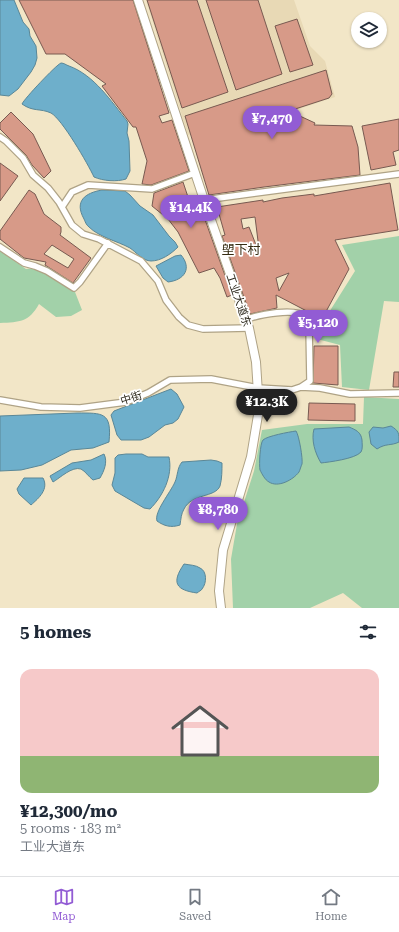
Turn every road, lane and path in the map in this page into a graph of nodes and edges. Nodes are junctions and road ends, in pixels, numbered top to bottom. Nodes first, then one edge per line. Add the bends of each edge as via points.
1 (138, 0) edge
2 (0, 137) edge
3 (195, 173) junction
4 (399, 174) edge
5 (204, 200) junction
6 (62, 207) junction
7 (108, 243) junction
8 (0, 247) edge
9 (248, 324) junction
10 (258, 388) junction
11 (301, 388) junction
12 (399, 393) edge
13 (0, 400) edge
14 (221, 608) edge

1 - 3 street, 工业大道东
2 - 6 street via 23,158 33,174 48,188
3 - 5 street, 工业大道东
3 - 6 street via 152,189 88,185 72,192
4 - 5 street
5 - 9 street, 工业大道东
6 - 7 street via 72,225 84,234
7 - 8 street via 74,288 47,270 24,264
7 - 9 street via 141,261 151,271 166,300 188,325 203,329
9 - 10 street, 工业大道东 via 256,362
9 - 11 street via 253,317 286,312 300,313 306,318 309,326 310,381
10 - 11 street, 中街
10 - 13 street, 中街 via 211,379 170,380 126,402 80,408 41,407
10 - 14 street, 工业大道东 via 259,409 251,457 223,550 219,591
11 - 12 street, 中街 via 320,388 350,394

